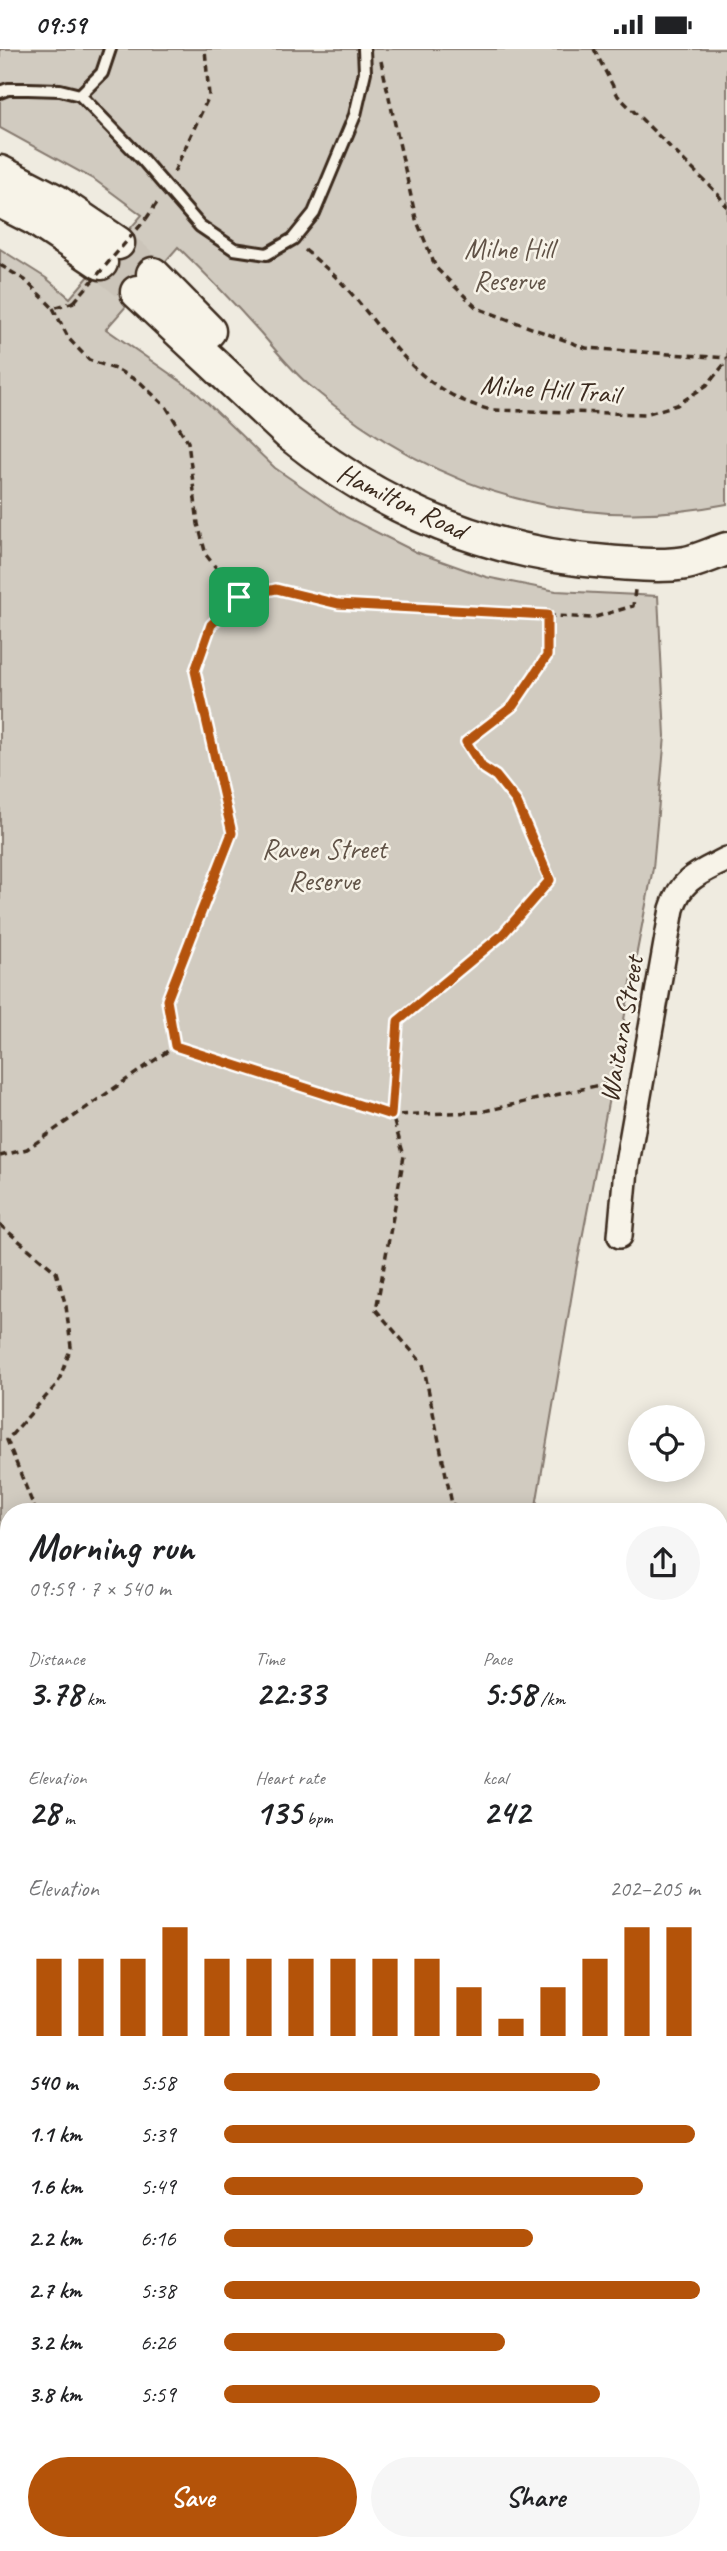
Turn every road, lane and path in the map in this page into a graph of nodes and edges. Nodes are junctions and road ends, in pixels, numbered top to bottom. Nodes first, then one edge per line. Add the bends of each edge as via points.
1 (110, 49) edge
2 (205, 49) edge
3 (364, 49) edge
4 (379, 49) edge
5 (594, 49) edge
6 (0, 92) edge
7 (80, 95) junction
8 (0, 172) edge
9 (167, 187) junction
10 (0, 201) edge
11 (727, 207) edge
12 (293, 239) junction
13 (0, 265) edge
14 (145, 283) tunnel mouth
15 (53, 308) junction
16 (727, 359) edge
17 (727, 547) edge
18 (636, 588) dead end
19 (239, 597) junction
20 (547, 615) junction
21 (727, 859) edge
22 (175, 1046) junction
23 (643, 1075) junction
24 (391, 1115) junction
25 (0, 1156) edge
26 (0, 1225) edge
27 (620, 1236) dead end
28 (32, 1503) edge
29 (452, 1503) edge

1 - 7 lane via 102,73
2 - 9 path via 209,96
3 - 12 lane via 365,72 355,115 314,213
4 - 16 path via 416,219 436,268 477,309 586,348
5 - 11 path via 618,96
6 - 7 lane via 60,90
7 - 9 lane
8 - 10 main road via 56,201 109,253
9 - 12 lane via 200,226 234,249 267,254
9 - 15 path, bridge via 146,219 74,302
12 - 16 path, Milne Hill Trail via 341,282 398,352 436,387 468,404 491,410 645,414 677,405 697,392
13 - 15 path via 25,280
14 - 17 main road, Hamilton Road via 288,433 367,489 441,525 509,547 580,560 687,563
15 - 19 path via 69,339 89,360 141,383 167,408 188,442 206,555
18 - 20 path via 633,606 592,618
19 - 20 path via 276,589 338,604
19 - 22 path via 211,625 195,671 232,833 167,1000
20 - 24 path via 547,656 513,706 466,742 482,767 496,776 516,801 550,880 502,935 398,1021
21 - 23 street, Waitara Street via 687,881 675,899
22 - 24 path
22 - 25 path via 27,1149
23 - 24 path via 480,1111
23 - 27 street, Waitara Street via 626,1169
24 - 29 path via 404,1156 376,1310 424,1364
26 - 28 path via 56,1272 68,1319 71,1347 58,1383 7,1440

